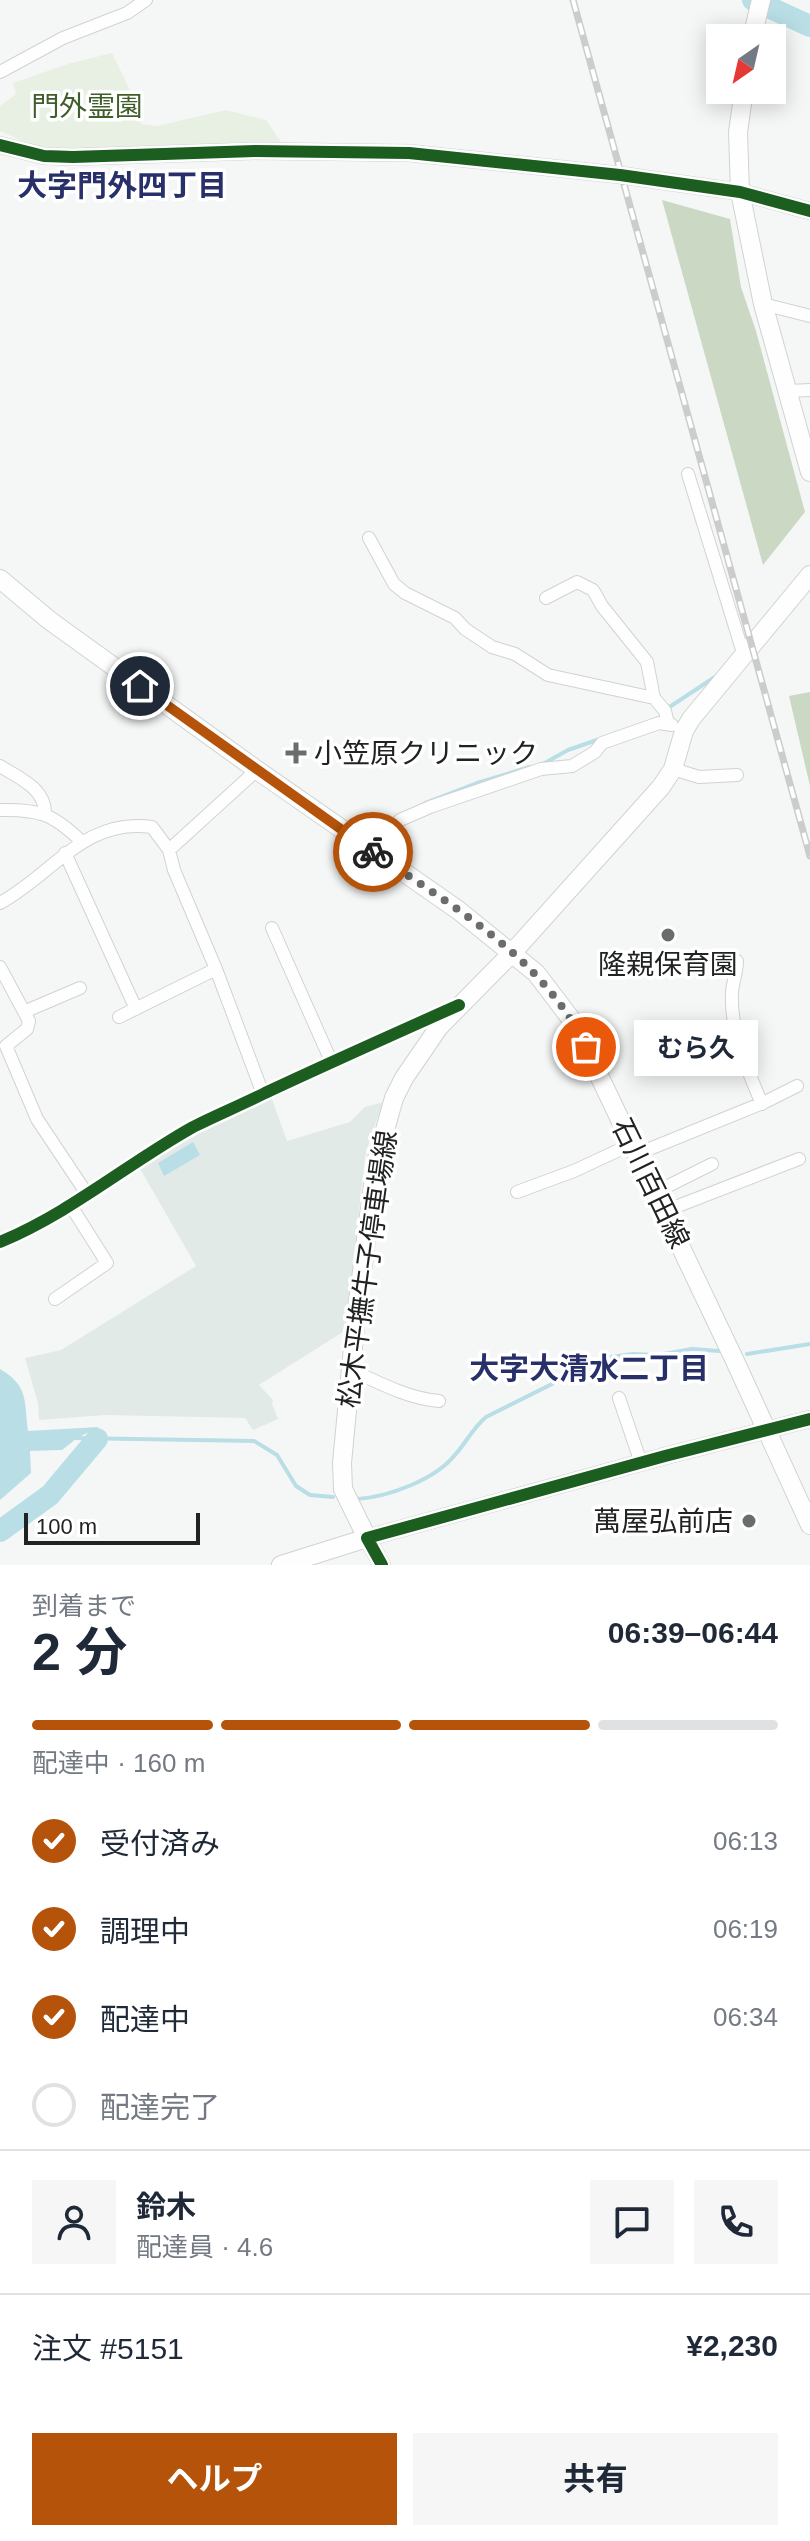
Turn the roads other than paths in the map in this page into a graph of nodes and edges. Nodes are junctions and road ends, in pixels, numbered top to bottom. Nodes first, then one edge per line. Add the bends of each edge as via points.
1 (146, 0) edge
2 (761, 0) edge
3 (755, 24) edge
4 (0, 72) edge
5 (742, 104) edge
6 (0, 145) edge
7 (740, 192) junction
8 (810, 211) edge
9 (763, 304) junction
10 (810, 316) edge
11 (810, 390) edge
12 (789, 391) junction
13 (810, 472) edge
14 (688, 474) dead end
15 (369, 538) dead end
16 (810, 575) edge
17 (1, 582) edge
18 (546, 598) dead end
19 (744, 656) junction
20 (654, 698) junction
21 (676, 727) junction
22 (0, 766) edge
23 (673, 769) junction
24 (257, 770) junction
25 (737, 775) dead end
26 (0, 810) edge
27 (45, 813) junction
28 (81, 841) junction
29 (367, 848) junction
30 (169, 850) junction
31 (65, 853) junction
32 (0, 903) edge
33 (272, 928) dead end
34 (513, 952) junction
35 (737, 961) dead end
36 (0, 967) edge
37 (216, 969) junction
38 (80, 988) dead end
39 (459, 1005) junction
40 (136, 1009) junction
41 (26, 1011) junction
42 (119, 1017) dead end
43 (331, 1061) junction
44 (797, 1086) dead end
45 (263, 1094) junction
46 (762, 1104) junction
47 (634, 1149) junction
48 (799, 1159) dead end
49 (712, 1164) dead end
50 (517, 1192) dead end
51 (656, 1192) junction
52 (87, 1194) junction
53 (71, 1206) junction
54 (665, 1211) junction
55 (0, 1242) edge
56 (55, 1299) dead end
57 (351, 1370) junction
58 (619, 1398) dead end
59 (439, 1401) dead end
60 (810, 1419) edge
61 (767, 1430) junction
62 (641, 1463) junction
63 (810, 1525) edge
64 (367, 1538) junction
65 (281, 1565) edge
66 (382, 1565) edge

1 - 4 street
2 - 3 main road
5 - 7 main road
6 - 7 street via 73,157 409,153
7 - 8 street
7 - 9 main road
9 - 10 street
9 - 12 main road
11 - 12 street
12 - 13 main road
14 - 19 street
15 - 20 street via 394,584 455,618 492,647 515,654 548,675
16 - 19 main road, 松木平撫牛子停車場線
17 - 24 main road, 石川百田線
18 - 20 street via 577,582 593,590 647,662
19 - 21 main road, 松木平撫牛子停車場線
20 - 21 street
21 - 23 main road, 松木平撫牛子停車場線
21 - 29 street via 659,723 602,743 572,766 541,769 430,807 400,820
22 - 27 street via 41,793
23 - 25 street via 699,777
23 - 34 main road, 松木平撫牛子停車場線
24 - 29 main road, 石川百田線
24 - 30 street
26 - 27 street
27 - 28 street
28 - 30 street via 133,825 152,827
28 - 31 street
29 - 34 main road, 石川百田線
30 - 37 street
31 - 32 street
31 - 40 street
33 - 43 street
34 - 39 main road, 松木平撫牛子停車場線
34 - 47 main road, 石川百田線 via 574,1023
35 - 46 street via 733,1009 742,1059
36 - 41 street
37 - 40 street
37 - 45 street
38 - 41 street
39 - 43 street
39 - 57 main road, 松木平撫牛子停車場線 via 404,1078 386,1121
40 - 42 street
41 - 52 street via 27,1029 6,1046 37,1119
43 - 45 street
44 - 46 street
45 - 52 street via 155,1149
46 - 47 street
47 - 50 street
47 - 51 main road, 石川百田線
48 - 54 street via 781,1172
49 - 51 street
51 - 54 main road, 石川百田線
52 - 53 street
53 - 55 street
53 - 56 street via 107,1263
54 - 61 main road, 石川百田線
57 - 59 street via 395,1390
57 - 64 main road, 松木平撫牛子停車場線 via 343,1489
58 - 62 street
60 - 61 street
61 - 62 street
61 - 63 main road, 石川百田線
62 - 64 street
64 - 65 main road
64 - 66 street

